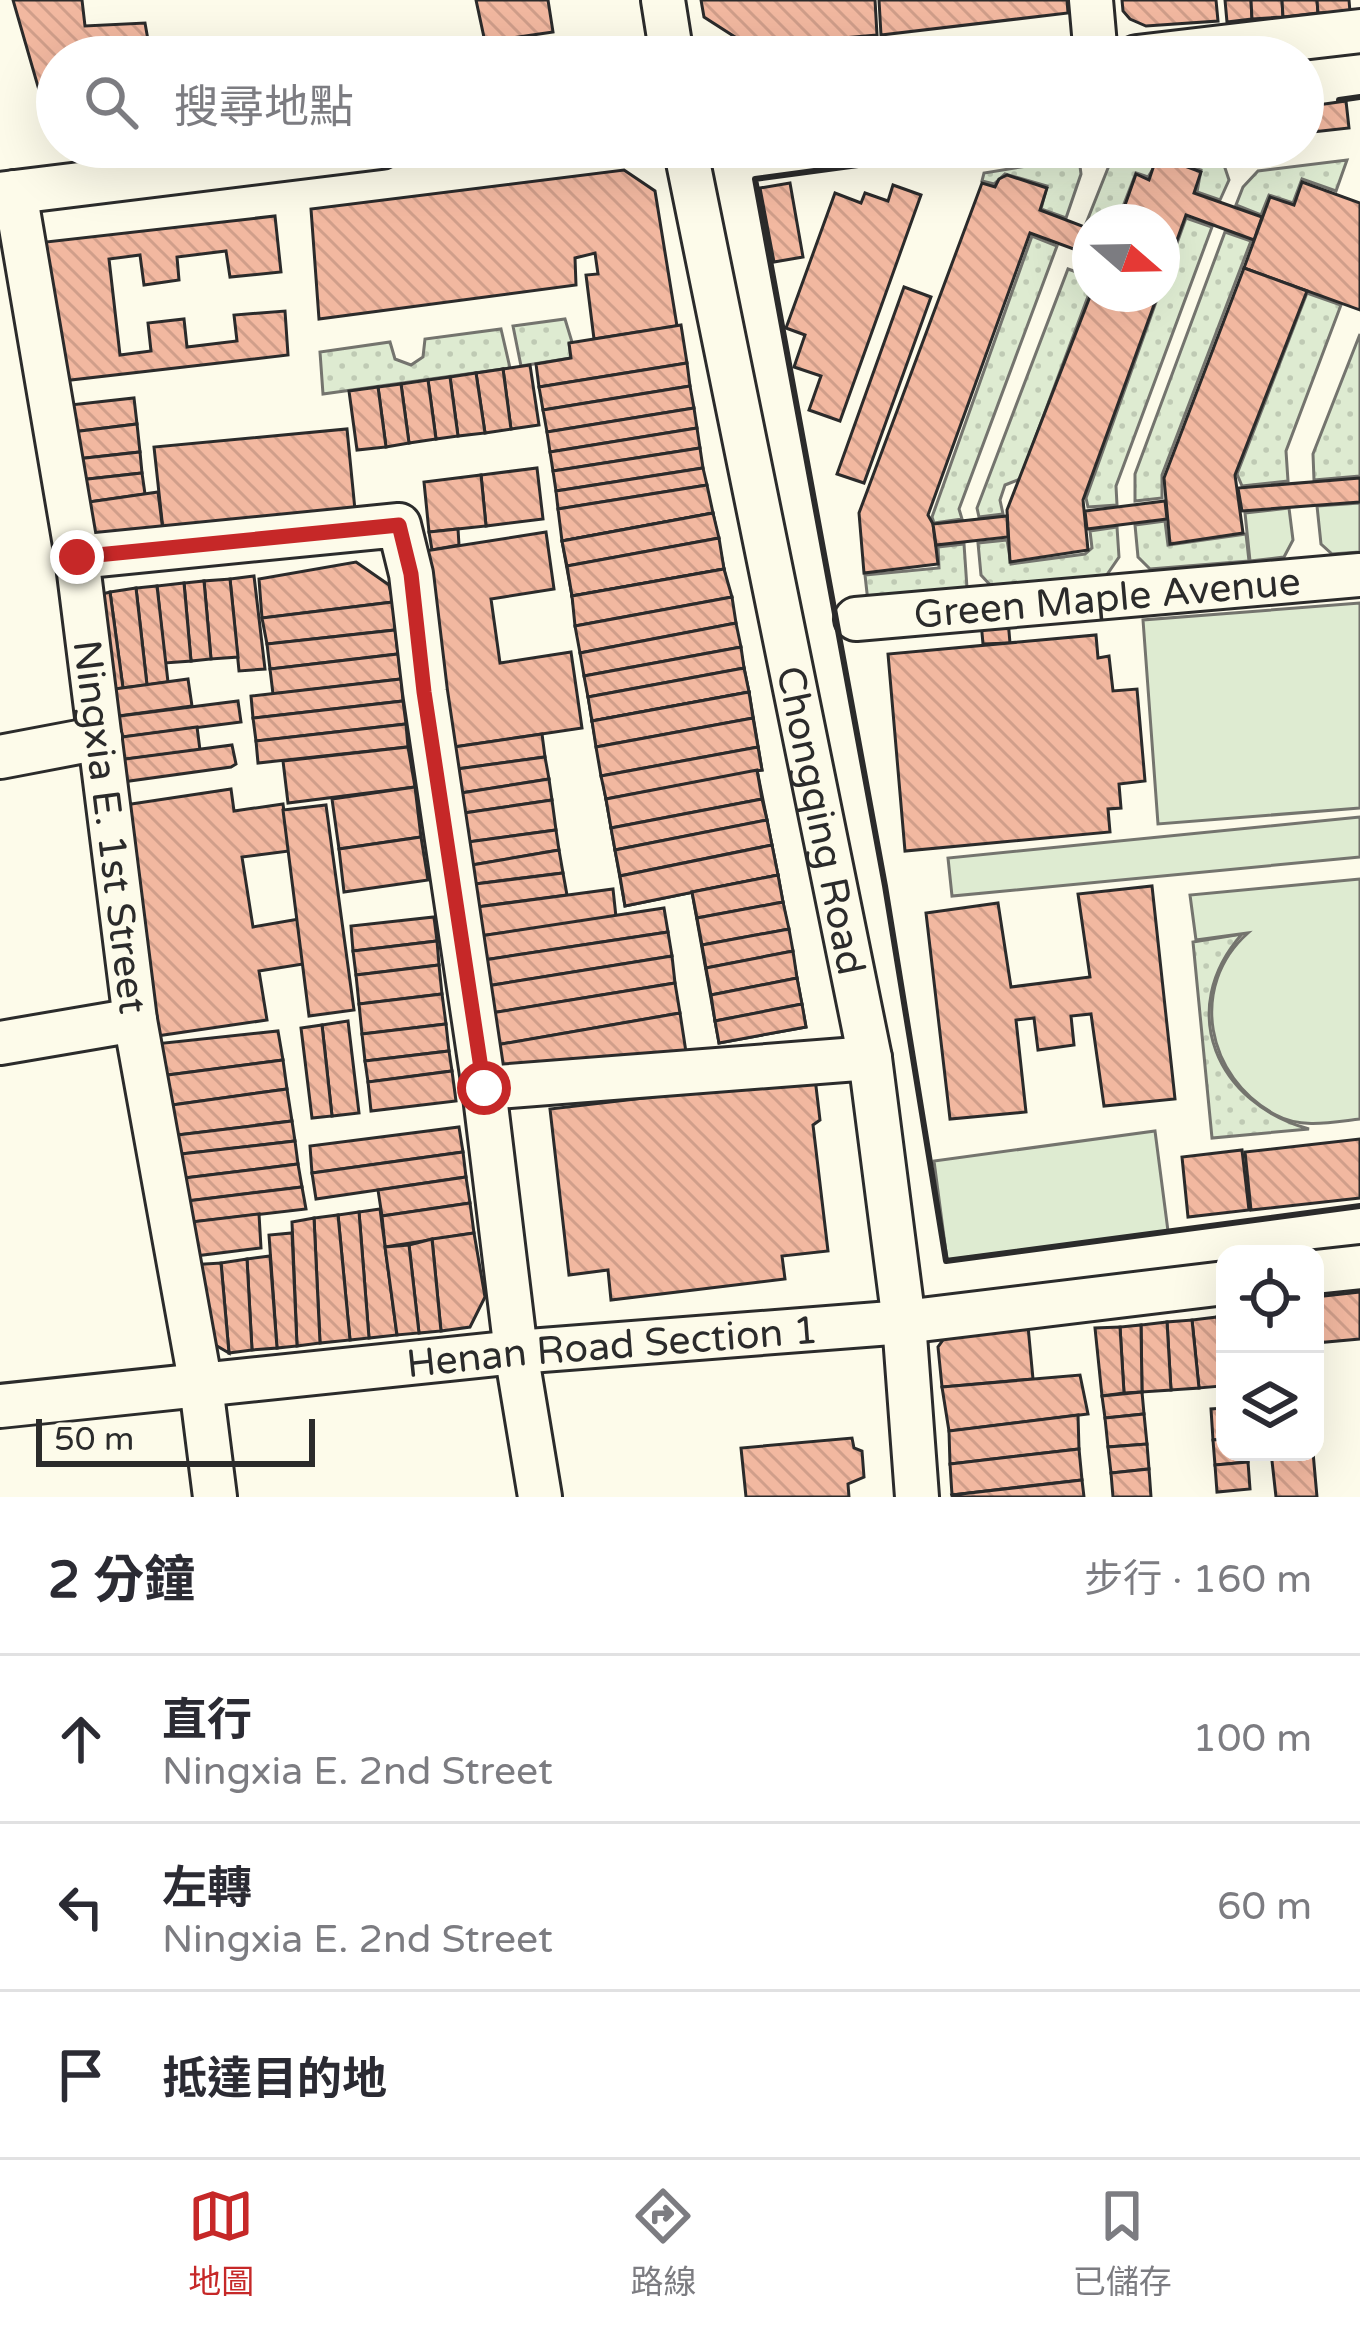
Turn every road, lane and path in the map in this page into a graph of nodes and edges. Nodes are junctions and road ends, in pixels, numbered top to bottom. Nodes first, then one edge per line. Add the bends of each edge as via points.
1 (663, 0) edge
2 (1090, 0) edge
3 (1360, 31) edge
4 (669, 36) edge
5 (1094, 36) edge
6 (1317, 36) edge
7 (211, 168) edge
8 (690, 168) edge
9 (8, 193) edge
10 (77, 557) junction
11 (1360, 575) edge
12 (856, 620) dead end
13 (100, 738) junction
14 (0, 757) edge
15 (135, 1020) junction
16 (0, 1043) edge
17 (870, 1058) junction
18 (484, 1088) junction
19 (1360, 1267) edge
20 (1324, 1272) edge
21 (1216, 1284) edge
22 (904, 1322) junction
23 (517, 1352) junction
24 (201, 1386) junction
25 (0, 1406) edge
26 (215, 1497) edge
27 (540, 1497) edge
28 (917, 1497) edge

1 - 4 street
2 - 5 street
3 - 6 street
7 - 9 street
8 - 17 street, Chongqing Road
9 - 10 street, Ningxia E. 1st Street
10 - 13 street, Ningxia E. 1st Street
10 - 18 street via 399,525
11 - 12 street, Green Maple Avenue
13 - 14 street
13 - 15 street, Ningxia E. 1st Street
15 - 16 street
15 - 24 street, Ningxia E. 1st Street
17 - 18 street
17 - 22 street, Chongqing Road
18 - 23 street
19 - 20 street
21 - 22 street, Henan Road Section 1
22 - 23 street, Henan Road Section 1
22 - 28 street, Chongqing Road
23 - 24 street, Henan Road Section 1
23 - 27 street
24 - 25 street, Henan Road Section 1
24 - 26 street, Ningxia E. 1st Street

